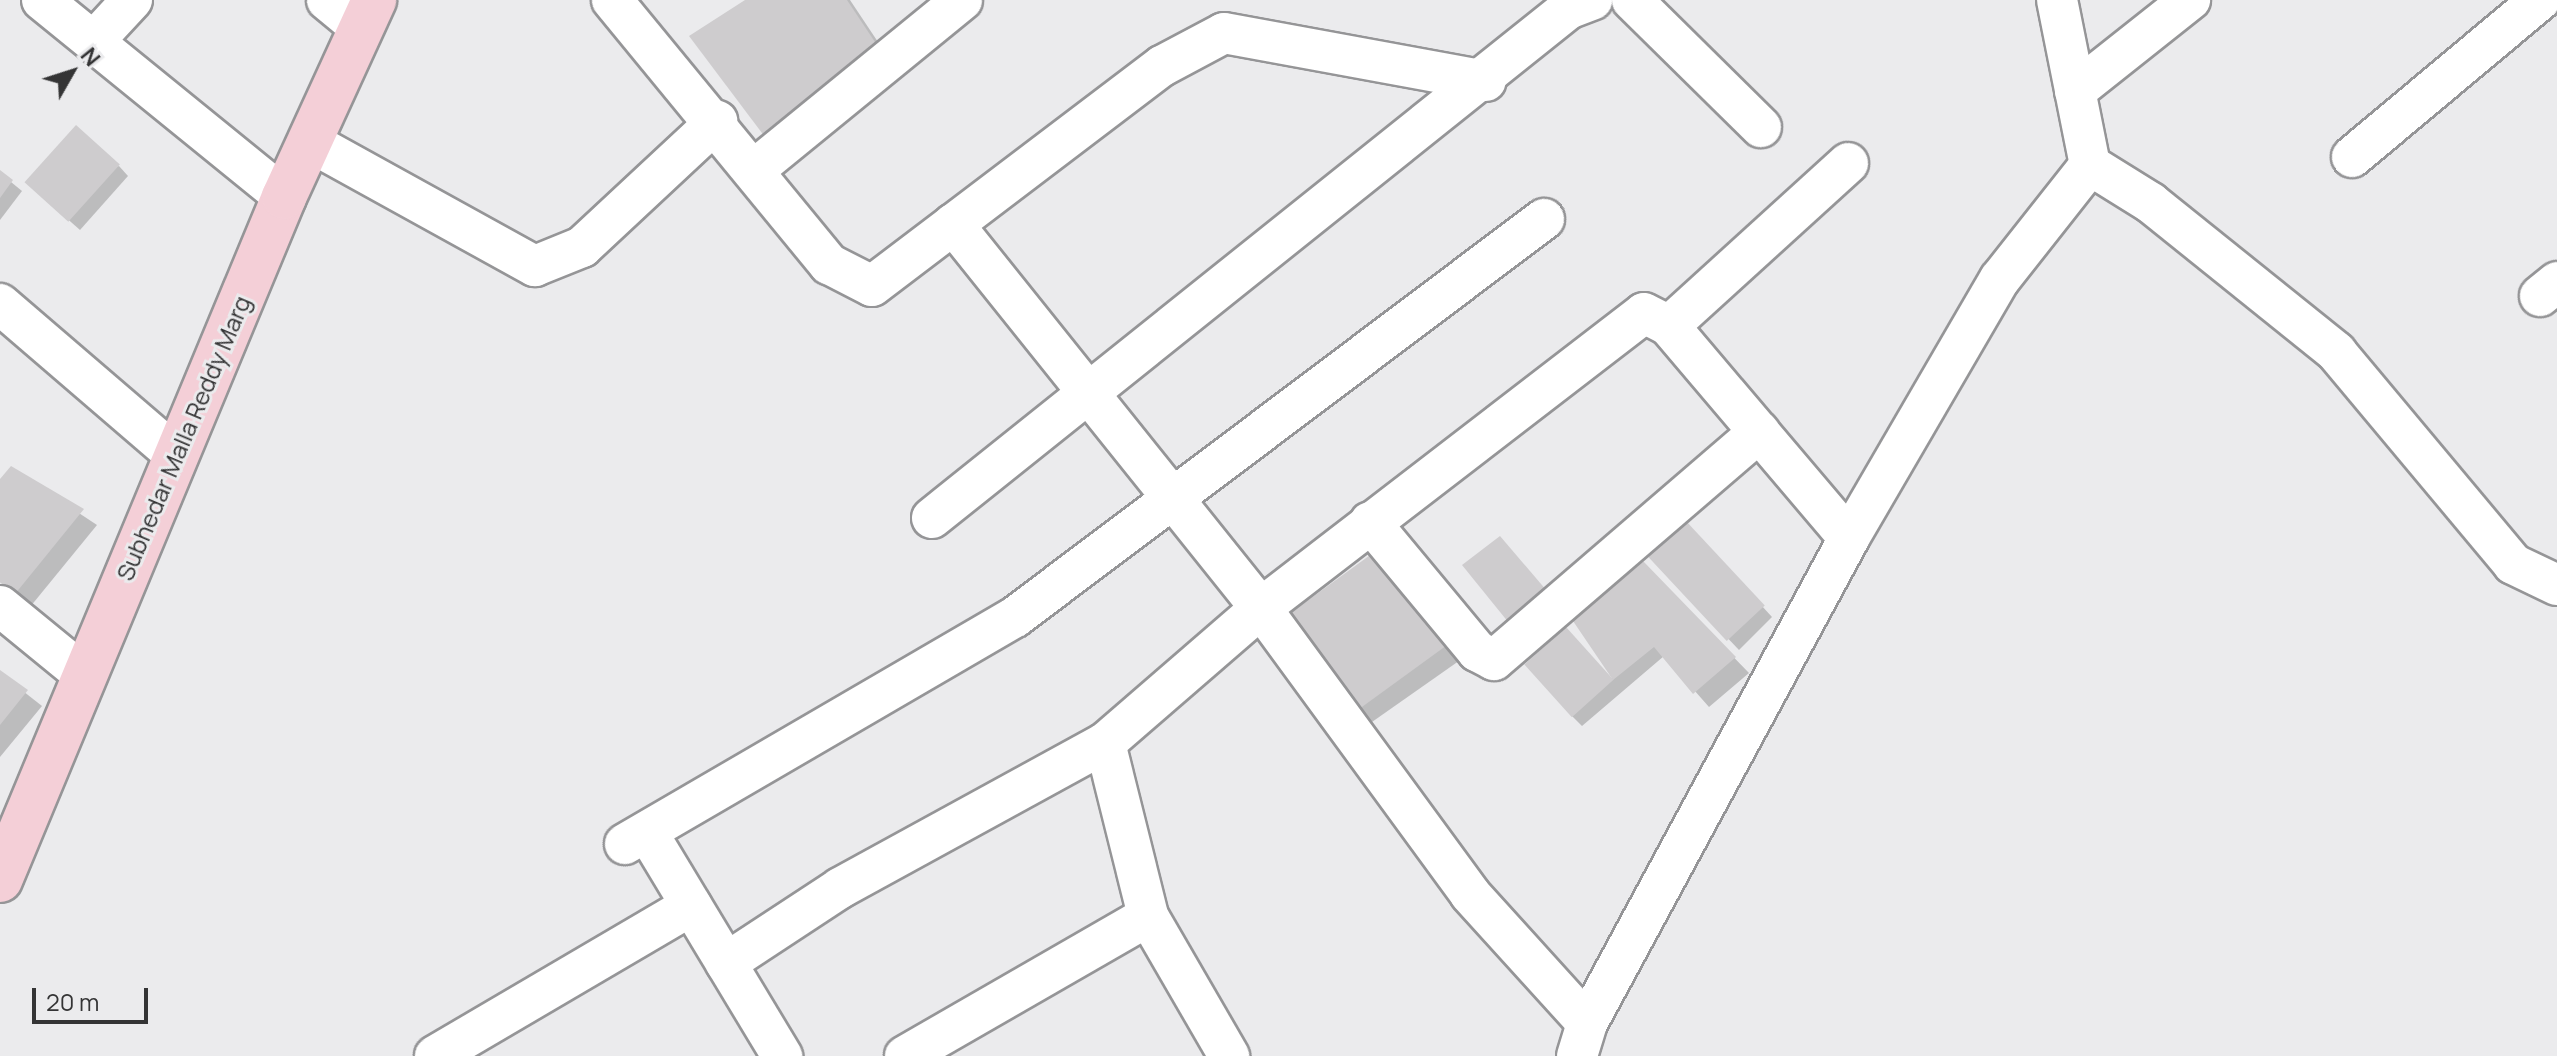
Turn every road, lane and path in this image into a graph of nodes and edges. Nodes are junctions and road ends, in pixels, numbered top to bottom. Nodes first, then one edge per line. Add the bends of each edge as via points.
1 (42, 0) edge
2 (132, 0) edge
3 (327, 0) edge
4 (612, 0) edge
5 (962, 0) edge
6 (1592, 0) edge
7 (1632, 0) edge
8 (2057, 0) edge
9 (2190, 0) edge
10 (2540, 0) edge
11 (368, 14) edge
12 (94, 41) junction
13 (1486, 81) junction
14 (2075, 91) junction
15 (717, 121) junction
16 (1761, 127) dead end
17 (310, 142) junction
18 (2352, 157) dead end
19 (1848, 163) dead end
20 (2090, 165) junction
21 (755, 169) junction
22 (284, 197) junction
23 (1544, 219) dead end
24 (953, 224) junction
25 (0, 304) edge
26 (1669, 326) junction
27 (1087, 389) junction
28 (1759, 432) junction
29 (177, 456) junction
30 (1173, 498) junction
31 (932, 518) dead end
32 (1370, 522) junction
33 (1849, 538) junction
34 (2557, 585) edge
35 (0, 606) edge
36 (1261, 608) junction
37 (83, 674) junction
38 (1105, 743) junction
39 (0, 880) edge
40 (691, 906) junction
41 (1148, 916) junction
42 (726, 963) junction
43 (1582, 1039) edge
44 (435, 1056) edge
45 (782, 1056) edge
46 (905, 1056) edge
47 (1229, 1056) edge

1 - 12 street
2 - 12 street
3 - 11 street
4 - 15 street
5 - 21 street
6 - 13 street via 1568,9
7 - 16 street
8 - 14 street
9 - 14 street
10 - 18 street
11 - 17 main road, Subhedar Malla Reddy Marg
12 - 22 street
13 - 24 street via 1224,33 1162,66
13 - 27 street
14 - 20 street
15 - 17 street via 582,247 535,266
15 - 21 street
17 - 22 main road, Subhedar Malla Reddy Marg
19 - 26 street
20 - 33 street via 2000,279
20 - 34 street via 2151,203 2336,352 2513,564
21 - 24 street via 829,264 853,283 872,286 891,275
22 - 29 main road, Subhedar Malla Reddy Marg
23 - 30 street
24 - 27 street
25 - 29 street
26 - 28 street
26 - 32 street via 1644,313 1620,325
27 - 30 street
27 - 31 street
28 - 32 street via 1494,660 1477,651
28 - 33 street
29 - 37 main road, Subhedar Malla Reddy Marg
30 - 36 street
30 - 40 street via 1015,617 636,838
32 - 36 street
33 - 43 street
35 - 37 street
36 - 38 street
36 - 43 street
37 - 39 main road, Subhedar Malla Reddy Marg
38 - 41 street
38 - 42 street via 840,888
40 - 42 street
40 - 44 street
41 - 46 street
41 - 47 street
42 - 45 street

